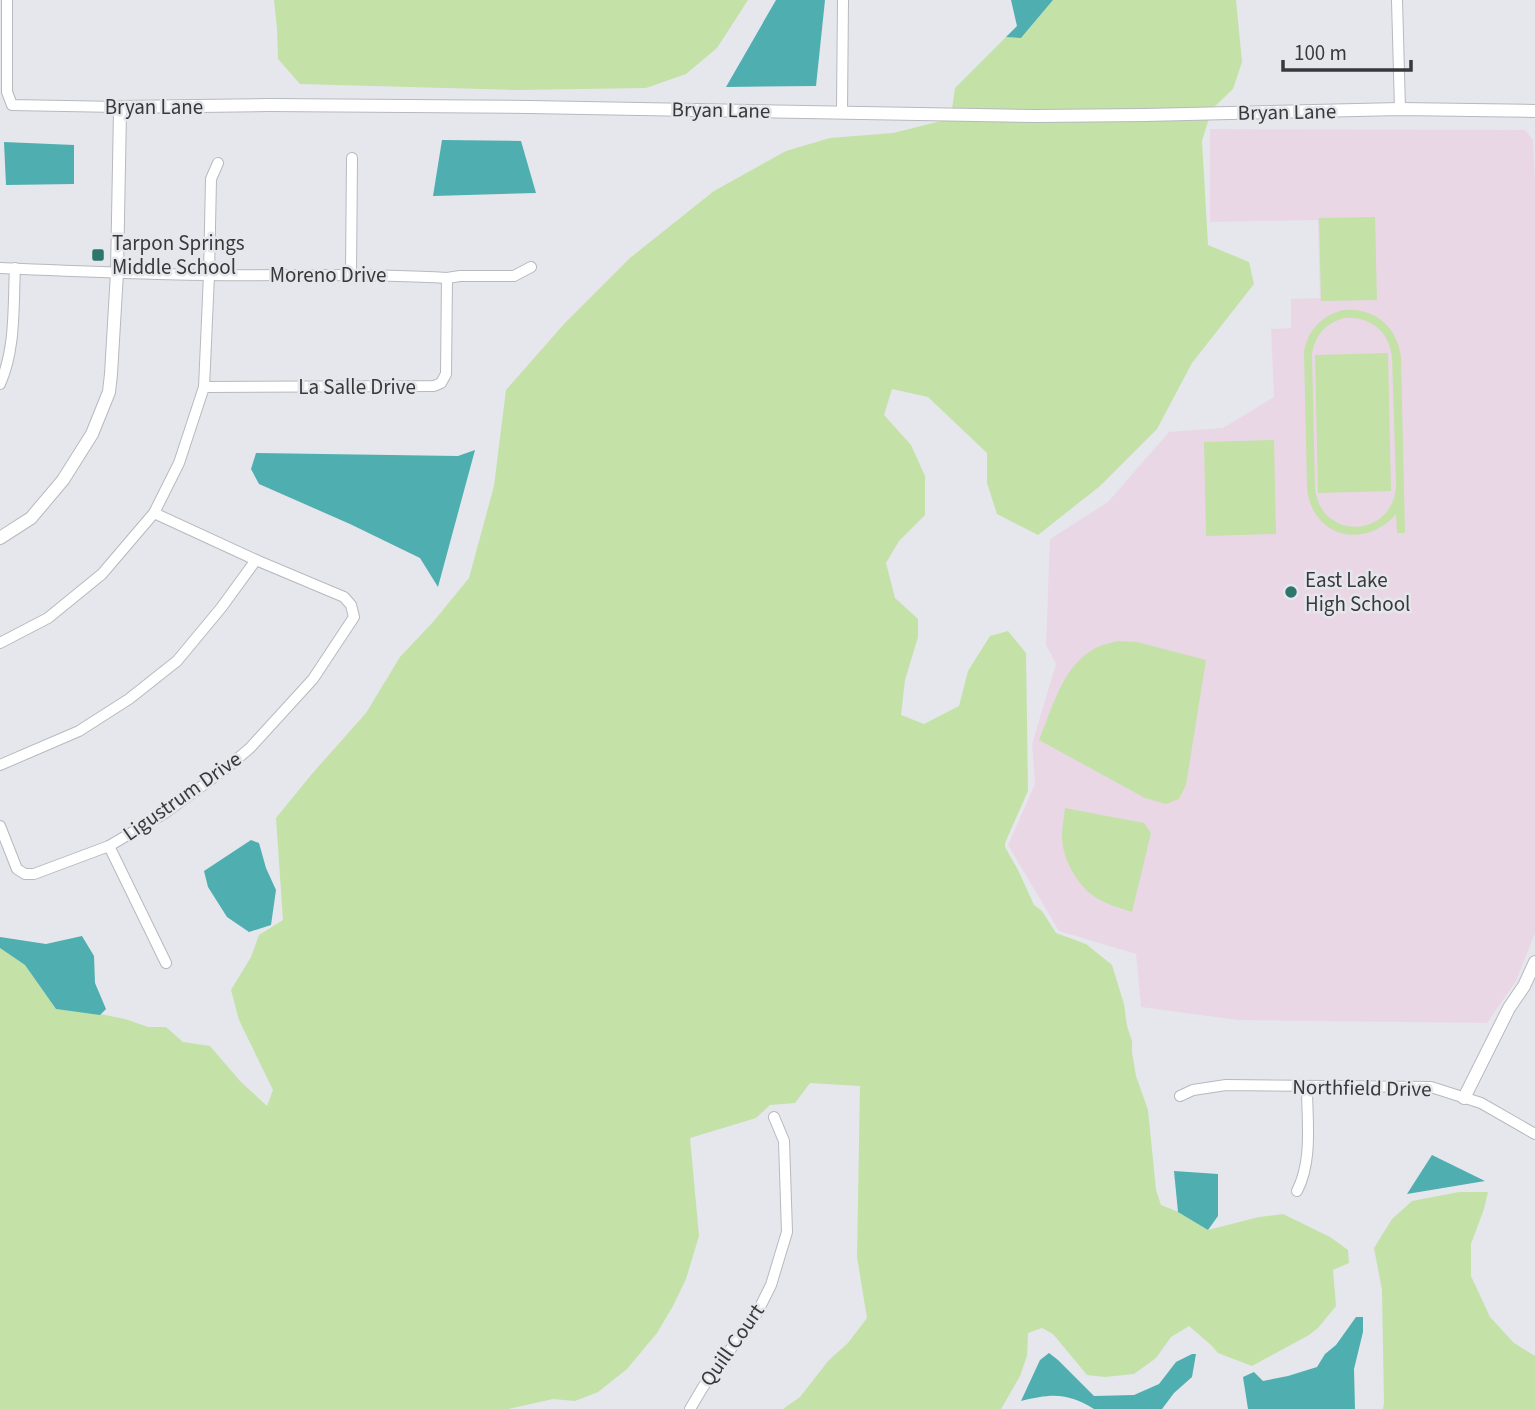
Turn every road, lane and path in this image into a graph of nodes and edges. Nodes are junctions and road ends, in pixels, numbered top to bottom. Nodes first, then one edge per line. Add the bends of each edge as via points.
1 (7, 0) edge
2 (843, 0) edge
3 (1398, 0) edge
4 (118, 107) junction
5 (1399, 109) junction
6 (842, 111) junction
7 (1535, 111) edge
8 (352, 158) dead end
9 (218, 163) dead end
10 (531, 267) dead end
11 (0, 268) edge
12 (15, 268) junction
13 (117, 273) junction
14 (351, 274) junction
15 (209, 275) junction
16 (447, 278) junction
17 (0, 384) edge
18 (204, 387) junction
19 (154, 513) junction
20 (0, 538) edge
21 (256, 560) junction
22 (0, 643) edge
23 (0, 765) edge
24 (0, 826) edge
25 (109, 846) junction
26 (1535, 962) edge
27 (166, 963) dead end
28 (1307, 1087) junction
29 (1180, 1096) dead end
30 (1464, 1098) junction
31 (774, 1117) dead end
32 (1535, 1134) edge
33 (1297, 1191) dead end
34 (690, 1409) edge

1 - 4 street, Bryan Lane via 7,92 12,105
2 - 6 street
3 - 5 street
4 - 6 street, Bryan Lane
4 - 13 street
5 - 6 street, Bryan Lane via 1035,116
5 - 7 street, Bryan Lane
8 - 14 street
9 - 15 street via 211,179
10 - 16 street via 514,276
11 - 12 street, Moreno Drive
12 - 13 street, Moreno Drive
12 - 17 street via 13,330
13 - 15 street, Moreno Drive
13 - 20 street via 109,392 92,434 63,480 31,517
14 - 15 street, Moreno Drive
14 - 16 street, Moreno Drive
15 - 18 street
16 - 18 street, La Salle Drive via 446,374 441,383 426,387
18 - 19 street via 178,463
19 - 21 street, Ligustrum Drive
19 - 22 street via 102,574 48,618
21 - 23 street via 177,661 79,731
21 - 25 street, Ligustrum Drive via 344,597 354,617 313,679 250,748 165,813
24 - 25 street, Ligustrum Drive via 17,869 24,874
25 - 27 street
26 - 30 street
28 - 29 street, Northfield Drive via 1226,1085
28 - 30 street, Northfield Drive via 1432,1087
28 - 33 street via 1307,1162
30 - 32 street, Northfield Drive
31 - 34 street, Quill Court via 784,1141 787,1232 757,1314

